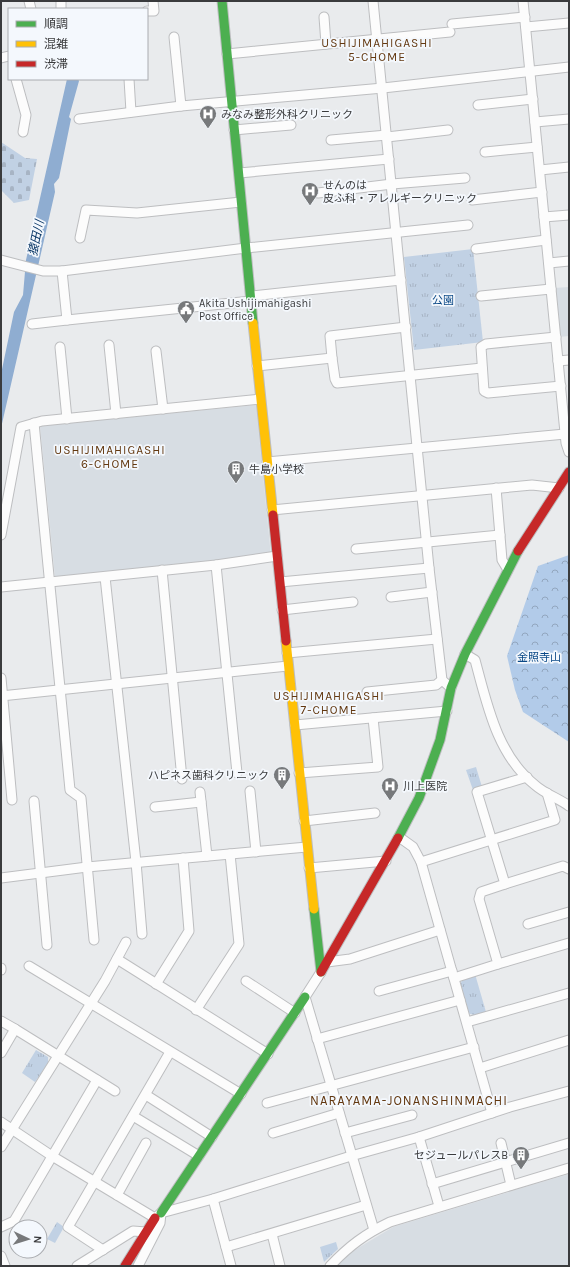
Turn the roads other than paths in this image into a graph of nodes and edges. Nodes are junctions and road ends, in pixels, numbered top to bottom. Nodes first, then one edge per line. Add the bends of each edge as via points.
1 (153, 1) edge
2 (222, 1) edge
3 (373, 1) edge
4 (523, 1) edge
5 (148, 12) edge
6 (324, 17) dead end
7 (525, 17) junction
8 (569, 23) edge
9 (526, 27) junction
10 (174, 37) dead end
11 (377, 39) junction
12 (326, 44) junction
13 (226, 54) junction
14 (569, 67) edge
15 (530, 73) junction
16 (16, 80) edge
17 (129, 80) edge
18 (383, 88) junction
19 (533, 99) junction
20 (231, 100) junction
21 (478, 104) dead end
22 (181, 106) junction
23 (132, 112) junction
24 (79, 119) dead end
25 (569, 119) edge
26 (535, 122) junction
27 (291, 125) dead end
28 (234, 130) junction
29 (448, 130) dead end
30 (23, 132) dead end
31 (387, 136) junction
32 (331, 140) dead end
33 (537, 147) junction
34 (486, 152) dead end
35 (390, 159) junction
36 (569, 167) edge
37 (540, 170) junction
38 (239, 173) junction
39 (465, 178) dead end
40 (392, 184) junction
41 (542, 192) junction
42 (318, 193) dead end
43 (472, 200) dead end
44 (241, 202) junction
45 (569, 215) edge
46 (544, 217) junction
47 (468, 225) dead end
48 (397, 231) junction
49 (80, 238) dead end
50 (546, 240) junction
51 (246, 248) junction
52 (476, 248) dead end
53 (1, 260) edge
54 (569, 261) edge
55 (549, 263) junction
56 (62, 270) junction
57 (401, 280) junction
58 (551, 289) junction
59 (481, 296) dead end
60 (251, 298) junction
61 (67, 320) junction
62 (32, 324) dead end
63 (406, 327) junction
64 (556, 337) junction
65 (109, 345) dead end
66 (60, 348) dead end
67 (156, 351) dead end
68 (332, 358) junction
69 (569, 360) edge
70 (558, 361) junction
71 (257, 366) junction
72 (482, 368) junction
73 (410, 375) junction
74 (561, 386) junction
75 (260, 399) junction
76 (163, 409) junction
77 (116, 414) junction
78 (67, 419) junction
79 (34, 423) junction
80 (566, 434) junction
81 (417, 447) junction
82 (569, 452) edge
83 (267, 462) junction
84 (569, 472) edge
85 (496, 488) junction
86 (559, 488) junction
87 (422, 495) junction
88 (272, 510) junction
89 (1, 535) edge
90 (500, 535) junction
91 (426, 543) junction
92 (356, 549) dead end
93 (277, 556) junction
94 (216, 565) junction
95 (429, 568) junction
96 (162, 570) junction
97 (508, 570) junction
98 (105, 577) junction
99 (49, 582) junction
100 (280, 582) junction
101 (1, 587) edge
102 (432, 592) junction
103 (391, 597) dead end
104 (353, 602) dead end
105 (282, 610) junction
106 (437, 639) junction
107 (287, 653) junction
108 (465, 654) junction
109 (288, 666) junction
110 (226, 673) junction
111 (1, 678) edge
112 (173, 678) junction
113 (442, 680) junction
114 (117, 683) junction
115 (451, 688) junction
116 (61, 689) junction
117 (367, 692) dead end
118 (2, 696) edge
119 (447, 711) junction
120 (373, 718) junction
121 (295, 725) junction
122 (299, 773) junction
123 (237, 774) dead end
124 (527, 777) junction
125 (182, 779) dead end
126 (250, 791) dead end
127 (200, 792) dead end
128 (547, 793) junction
129 (12, 800) dead end
130 (34, 801) dead end
131 (201, 802) junction
132 (569, 806) edge
133 (155, 807) dead end
134 (375, 813) dead end
135 (304, 821) junction
136 (399, 837) junction
137 (490, 839) junction
138 (307, 847) junction
139 (256, 852) junction
140 (230, 854) junction
141 (207, 856) junction
142 (183, 858) junction
143 (386, 861) junction
144 (136, 862) junction
145 (421, 862) junction
146 (87, 867) junction
147 (310, 868) junction
148 (569, 869) edge
149 (40, 874) junction
150 (1, 878) edge
151 (505, 884) junction
152 (569, 912) edge
153 (528, 924) dead end
154 (440, 930) junction
155 (142, 934) dead end
156 (94, 940) dead end
157 (126, 942) dead end
158 (569, 943) edge
159 (47, 945) dead end
160 (117, 959) junction
161 (327, 962) junction
162 (498, 964) junction
163 (29, 966) dead end
164 (321, 972) junction
165 (453, 975) junction
166 (246, 981) dead end
167 (156, 984) junction
168 (379, 991) dead end
169 (569, 993) edge
170 (305, 997) junction
171 (460, 1000) junction
172 (90, 1003) junction
173 (196, 1010) junction
174 (295, 1013) junction
175 (1, 1021) edge
176 (467, 1022) junction
177 (15, 1029) junction
178 (317, 1039) junction
179 (569, 1040) edge
180 (474, 1047) junction
181 (170, 1052) junction
182 (1, 1053) edge
183 (268, 1054) junction
184 (58, 1055) junction
185 (480, 1068) junction
186 (97, 1080) junction
187 (331, 1086) junction
188 (115, 1091) dead end
189 (569, 1091) edge
190 (146, 1094) junction
191 (241, 1094) junction
192 (267, 1103) dead end
193 (339, 1113) junction
194 (492, 1113) junction
195 (412, 1115) dead end
196 (133, 1116) junction
197 (1, 1122) edge
198 (12, 1129) junction
199 (273, 1133) dead end
200 (345, 1133) junction
201 (212, 1137) junction
202 (419, 1137) junction
203 (146, 1143) dead end
204 (501, 1143) dead end
205 (569, 1143) edge
206 (1, 1147) edge
207 (52, 1156) junction
208 (200, 1156) junction
209 (351, 1156) junction
210 (506, 1162) junction
211 (569, 1168) edge
212 (94, 1180) junction
213 (432, 1184) junction
214 (511, 1185) junction
215 (117, 1195) junction
216 (213, 1199) junction
217 (366, 1205) junction
218 (439, 1206) junction
219 (158, 1215) junction
220 (1, 1226) edge
221 (374, 1230) junction
222 (146, 1232) junction
223 (272, 1234) junction
224 (226, 1247) junction
225 (103, 1250) junction
226 (1, 1256) edge
227 (5, 1266) edge
228 (77, 1266) edge
229 (125, 1266) edge
230 (138, 1266) edge
231 (231, 1266) edge
232 (280, 1266) edge
233 (330, 1266) edge

1 - 5 street via 154,11
2 - 13 street
3 - 11 street
4 - 7 street
6 - 12 street
7 - 9 street
7 - 11 street
8 - 9 street
9 - 15 street
10 - 22 street
11 - 12 street
11 - 18 street
12 - 13 street
13 - 20 street
14 - 15 street
15 - 18 street
15 - 19 street
16 - 30 street via 26,115
17 - 23 street
18 - 20 street
18 - 31 street
19 - 21 street
19 - 26 street
20 - 22 street
20 - 28 street
22 - 23 street
23 - 24 street
25 - 26 street
26 - 33 street
27 - 28 street
28 - 38 street
29 - 31 street
31 - 32 street
31 - 35 street
33 - 34 street
33 - 37 street
35 - 38 street
35 - 40 street
36 - 37 street
37 - 41 street
38 - 44 street
39 - 40 street
40 - 42 street
40 - 48 street
41 - 43 street
41 - 46 street
44 - 49 street via 137,213 86,210
44 - 51 street
45 - 46 street
46 - 50 street
47 - 48 street
48 - 51 street
48 - 57 street
50 - 52 street
50 - 55 street
51 - 56 street
51 - 60 street
53 - 56 street via 43,271
54 - 55 street
55 - 58 street
56 - 61 street
57 - 60 street
57 - 63 street
58 - 59 street
58 - 64 street
60 - 61 street
60 - 71 street
61 - 62 street
63 - 68 street via 330,336
63 - 73 street
64 - 70 street
64 - 72 street via 486,344 481,347
65 - 77 street
66 - 78 street
67 - 76 street
68 - 71 street
68 - 73 street via 334,379 337,383
69 - 70 street
70 - 74 street
71 - 75 street
72 - 73 street
72 - 74 street via 484,391 488,393
73 - 81 street
74 - 80 street
75 - 76 street
75 - 83 street
76 - 77 street
77 - 78 street
78 - 79 street
79 - 89 street via 21,427
79 - 99 street
80 - 81 street
80 - 82 street
81 - 83 street
81 - 87 street
83 - 88 street
84 - 86 street
85 - 86 street via 532,485
85 - 87 street
85 - 90 street
86 - 97 street via 522,543
87 - 88 street
87 - 91 street
88 - 93 street
90 - 91 street
90 - 97 street via 502,560
91 - 92 street
91 - 95 street
93 - 94 street
93 - 100 street
94 - 96 street
94 - 110 street
95 - 100 street
95 - 102 street
96 - 98 street
96 - 112 street
97 - 108 street
98 - 99 street
98 - 114 street
99 - 101 street
99 - 116 street
100 - 105 street
102 - 103 street
102 - 106 street
104 - 105 street
105 - 107 street
106 - 107 street
106 - 113 street
107 - 109 street
108 - 115 street
108 - 124 street via 474,660 500,741
109 - 110 street
109 - 121 street
110 - 112 street
110 - 123 street
111 - 118 street
112 - 114 street
112 - 125 street
113 - 115 street
113 - 117 street via 436,685
114 - 116 street
114 - 144 street
115 - 119 street
116 - 118 street
116 - 146 street via 70,790 81,798
118 - 129 street
119 - 120 street
119 - 136 street via 440,740 419,798
120 - 121 street
120 - 122 street via 378,766
121 - 122 street
122 - 135 street
124 - 128 street
124 - 137 street via 477,792
126 - 139 street
127 - 131 street
128 - 132 street
128 - 137 street via 555,820
130 - 149 street
131 - 133 street
131 - 141 street
134 - 135 street
135 - 138 street
136 - 143 street
136 - 145 street via 413,847
137 - 145 street
137 - 151 street
138 - 139 street
138 - 147 street
139 - 140 street
140 - 141 street
140 - 173 street via 239,944
141 - 142 street
142 - 144 street
142 - 167 street via 189,931
143 - 147 street
143 - 161 street
144 - 146 street
144 - 155 street
145 - 154 street
146 - 149 street
146 - 156 street
147 - 164 street
148 - 151 street via 563,866
149 - 150 street
149 - 159 street
151 - 162 street via 481,892 479,900
152 - 153 street
154 - 161 street via 350,959
154 - 165 street
157 - 160 street
158 - 162 street
160 - 167 street
160 - 172 street
161 - 164 street
162 - 165 street
163 - 172 street
164 - 170 street
165 - 168 street
165 - 171 street
166 - 174 street
167 - 173 street
169 - 176 street
170 - 174 street
170 - 178 street
171 - 176 street
171 - 178 street
172 - 181 street
172 - 184 street
173 - 183 street
174 - 183 street
175 - 177 street
176 - 180 street
177 - 182 street
177 - 184 street
178 - 187 street
179 - 185 street
180 - 185 street
180 - 187 street
181 - 190 street
181 - 191 street
183 - 191 street
184 - 186 street
184 - 198 street
185 - 194 street
186 - 188 street
186 - 207 street
187 - 192 street
187 - 193 street
189 - 194 street
190 - 196 street
190 - 201 street
191 - 201 street
193 - 199 street
193 - 200 street
194 - 202 street
195 - 200 street
196 - 208 street
196 - 212 street
197 - 198 street
198 - 206 street
198 - 207 street
200 - 209 street
201 - 208 street
202 - 209 street
202 - 213 street
203 - 215 street
204 - 210 street
205 - 210 street
207 - 212 street
207 - 220 street via 14,1221
208 - 219 street
209 - 216 street
209 - 217 street
210 - 213 street
210 - 214 street
211 - 214 street
212 - 215 street
212 - 225 street via 68,1226
213 - 218 street
214 - 218 street
215 - 219 street
216 - 219 street
216 - 224 street
217 - 221 street
217 - 223 street
218 - 221 street
219 - 222 street
219 - 230 street via 160,1223
221 - 233 street via 349,1246
222 - 225 street via 133,1231
222 - 229 street
223 - 224 street
223 - 232 street
224 - 231 street
225 - 228 street
226 - 227 street

